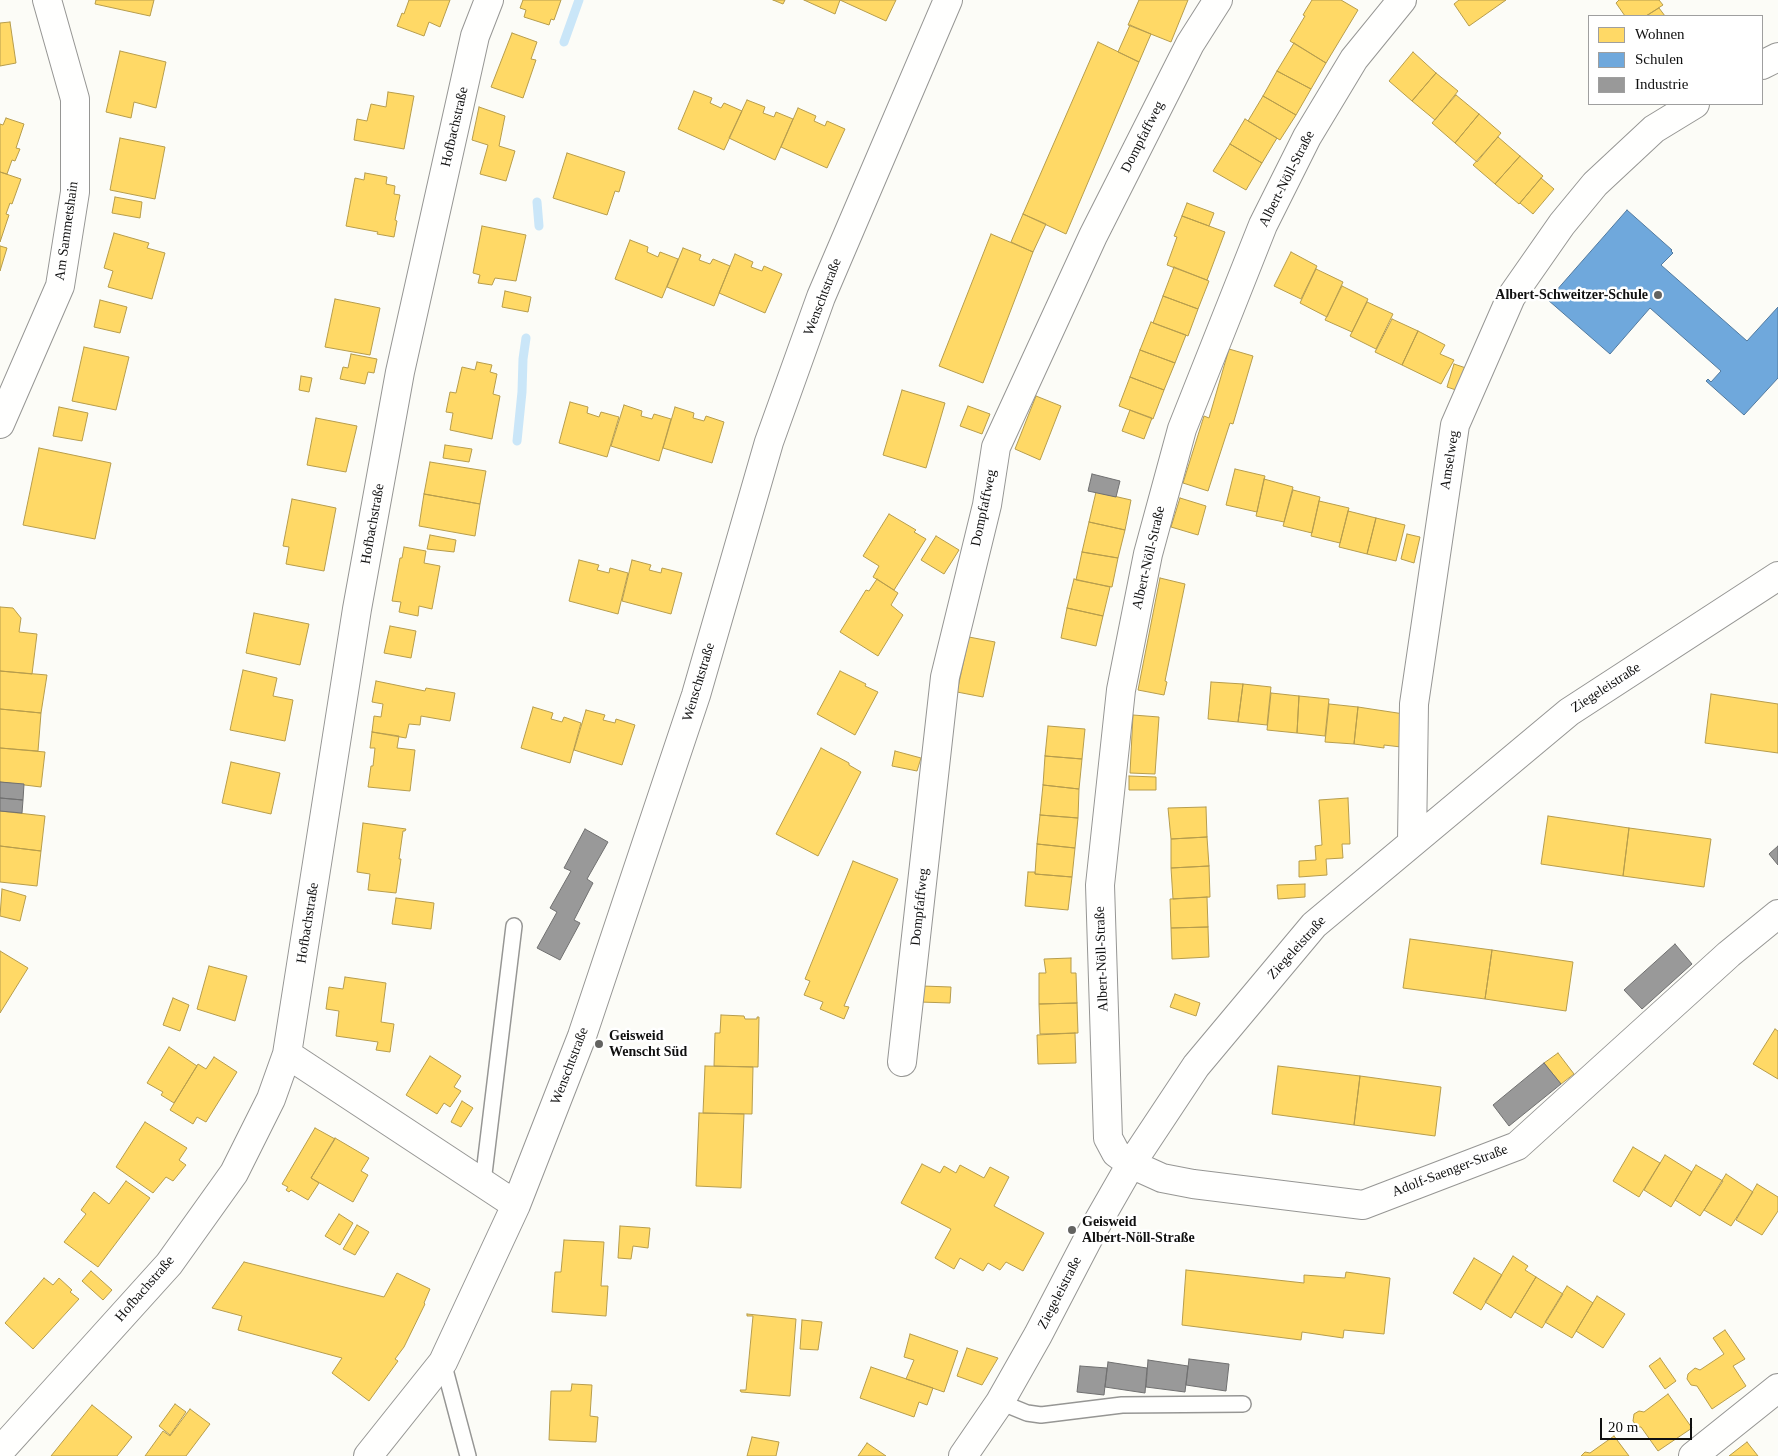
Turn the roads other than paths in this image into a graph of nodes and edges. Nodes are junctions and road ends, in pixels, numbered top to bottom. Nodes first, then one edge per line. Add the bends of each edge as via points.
1 (47, 0) edge
2 (489, 0) edge
3 (948, 0) edge
4 (1218, 0) edge
5 (1402, 0) edge
6 (1778, 57) edge
7 (1763, 65) edge
8 (1693, 105) edge
9 (0, 424) edge
10 (1778, 576) edge
11 (1412, 841) junction
12 (1778, 914) edge
13 (514, 926) dead end
14 (287, 1054) junction
15 (902, 1062) dead end
16 (1130, 1164) junction
17 (483, 1182) junction
18 (516, 1205) junction
19 (443, 1362) junction
20 (1778, 1388) edge
21 (1000, 1402) junction
22 (1243, 1404) dead end
23 (0, 1451) edge
24 (368, 1456) edge
25 (468, 1456) edge
26 (963, 1456) edge
27 (1692, 1456) edge

1 - 9 street, Am Sammetshain via 75,99 75,192 60,286
2 - 14 street, Hofbachstraße via 475,36 400,372 357,609
3 - 18 street, Wenschtstraße via 820,297 769,442 696,695 582,1036
4 - 15 street, Dompfaffweg via 1190,44 1093,236 996,446 987,505 945,677
5 - 16 street, Albert-Nöll-Straße via 1354,59 1307,138 1263,224 1182,429 1148,554 1121,690 1100,885 1108,1138 1116,1152
6 - 7 street
8 - 11 street, Amselweg via 1654,128 1595,184 1562,224 1511,297 1455,425 1414,704
10 - 11 street, Ziegeleistraße via 1569,712
11 - 16 street, Ziegeleistraße via 1314,925 1196,1066
12 - 16 street, Adolf-Saenger-Straße via 1517,1146 1363,1205 1193,1184 1162,1178
13 - 17 lane
14 - 17 street
14 - 23 street, Hofbachstraße via 271,1099 234,1173 169,1264
16 - 21 street, Ziegeleistraße
17 - 18 street
18 - 19 street, Wenschtstraße
19 - 24 street, Wenschtstraße
19 - 25 lane
20 - 27 street
21 - 22 lane via 1041,1415 1122,1405
21 - 26 street, Ziegeleistraße

